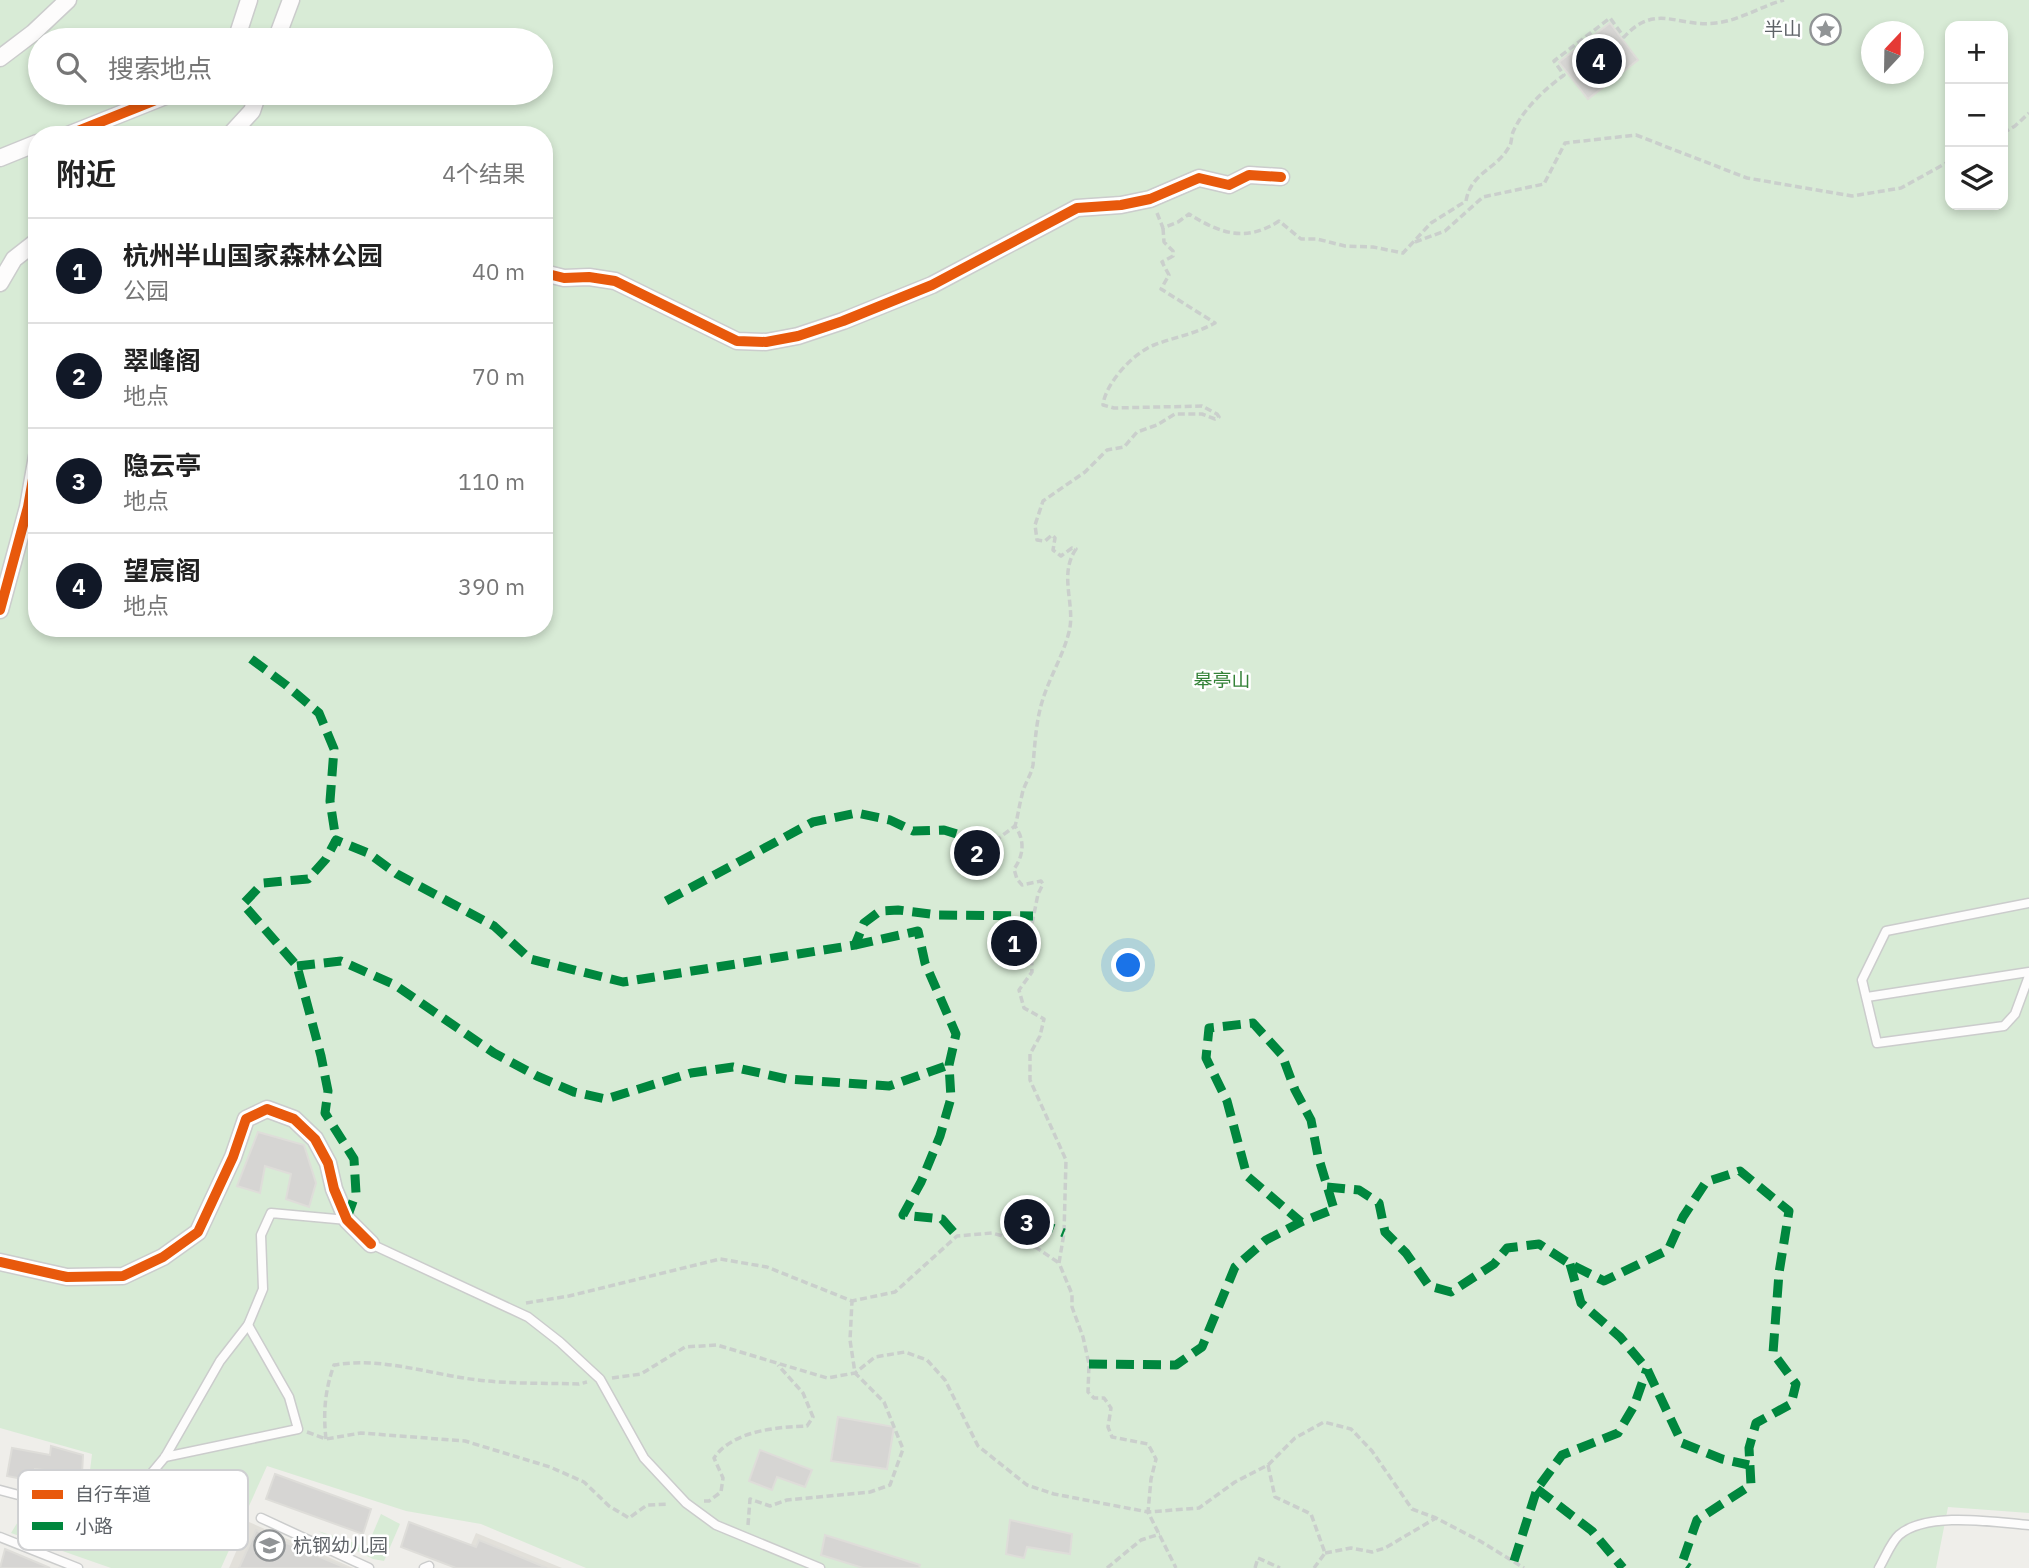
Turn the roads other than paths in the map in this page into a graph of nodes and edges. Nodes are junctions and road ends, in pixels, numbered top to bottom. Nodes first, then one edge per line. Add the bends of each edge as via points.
1 (68, 0) edge
2 (249, 0) edge
3 (290, 0) edge
4 (38, 28) edge
5 (240, 28) edge
6 (280, 28) edge
7 (28, 37) edge
8 (0, 58) edge
9 (143, 105) edge
10 (254, 105) edge
11 (90, 126) edge
12 (238, 126) edge
13 (28, 147) edge
14 (0, 158) edge
15 (1281, 177) dead end
16 (28, 248) edge
17 (553, 275) edge
18 (0, 283) edge
19 (28, 507) edge
20 (0, 610) edge
21 (2029, 903) edge
22 (2029, 974) edge
23 (1867, 997) junction
24 (347, 1220) junction
25 (371, 1244) joint
26 (0, 1262) edge
27 (248, 1325) junction
28 (165, 1457) junction
29 (154, 1470) edge
30 (0, 1490) edge
31 (18, 1495) edge
32 (261, 1518) dead end
33 (2029, 1525) edge
34 (0, 1537) edge
35 (18, 1544) edge
36 (33, 1550) edge
37 (78, 1568) edge
38 (369, 1568) edge
39 (820, 1568) edge
40 (1879, 1568) edge

1 - 4 street
2 - 5 street
3 - 6 street
7 - 8 street
9 - 11 street
10 - 12 street
13 - 14 street
15 - 17 street via 1249,175 1228,185 1199,178 1150,199 1077,208 932,285 832,325 765,342 737,341 615,281
16 - 18 street via 14,259
19 - 20 street
21 - 23 lane via 1886,931 1862,980
22 - 23 lane
22 - 23 lane via 2015,1014 2004,1026 1877,1043
24 - 25 street
24 - 26 street via 315,1139 294,1119 267,1109 246,1119 198,1232 163,1257 123,1276 68,1277
24 - 27 lane via 271,1213 261,1235 263,1289
25 - 39 lane via 528,1317 600,1379 645,1458 686,1503 716,1525
27 - 28 lane via 220,1361
27 - 28 lane via 289,1397 298,1429
28 - 29 lane
30 - 31 lane
32 - 38 lane
33 - 40 lane via 1966,1520 1920,1524 1898,1536
34 - 35 lane
36 - 37 lane

